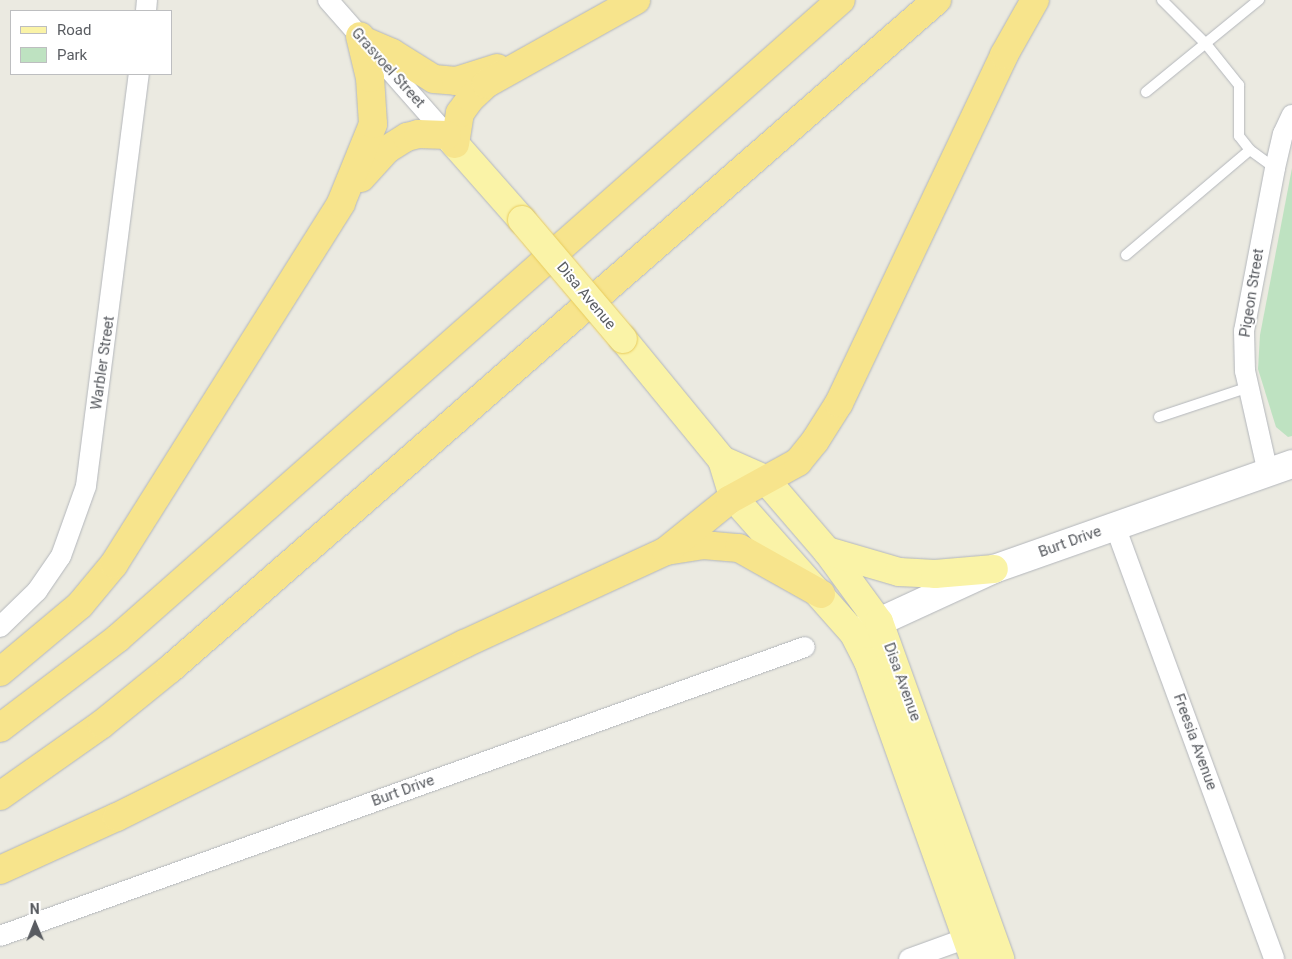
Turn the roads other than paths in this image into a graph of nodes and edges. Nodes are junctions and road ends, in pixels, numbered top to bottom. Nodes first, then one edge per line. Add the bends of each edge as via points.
1 (328, 0) edge
2 (636, 0) edge
3 (841, 0) edge
4 (937, 0) edge
5 (1035, 0) edge
6 (1162, 0) edge
7 (1259, 0) edge
8 (362, 39) junction
9 (1206, 44) junction
10 (552, 46) junction
11 (139, 75) edge
12 (1146, 92) dead end
13 (1292, 115) edge
14 (451, 139) junction
15 (1250, 150) junction
16 (1275, 168) junction
17 (341, 202) junction
18 (1126, 255) dead end
19 (1249, 387) junction
20 (1159, 417) dead end
21 (722, 460) junction
22 (1280, 469) edge
23 (764, 479) junction
24 (733, 497) junction
25 (1115, 526) junction
26 (666, 551) junction
27 (826, 551) junction
28 (994, 569) junction
29 (821, 594) junction
30 (879, 622) junction
31 (0, 627) edge
32 (854, 634) junction
33 (805, 647) dead end
34 (0, 672) edge
35 (0, 728) edge
36 (0, 796) edge
37 (0, 870) edge
38 (0, 936) edge
39 (977, 942) edge
40 (910, 959) edge
41 (1000, 959) edge
42 (1274, 959) edge

1 - 8 street, Grasvoel Street
2 - 10 highway
3 - 35 highway via 118,638
4 - 36 highway via 170,669 102,724
5 - 23 highway via 1004,55 839,403 806,454
6 - 9 lane
7 - 9 lane
8 - 10 highway via 392,53 425,76 446,80 469,78
8 - 14 street, Grasvoel Street
8 - 17 highway via 370,78 373,124
9 - 12 lane
9 - 15 lane via 1239,85 1239,136
10 - 14 highway via 486,84 460,113
11 - 31 street, Warbler Street via 86,486 60,556 37,591
13 - 16 street, Pigeon Street via 1283,134
14 - 17 highway via 418,134 395,144 374,162
14 - 21 main road, Disa Avenue, bridge
15 - 16 lane
15 - 18 lane
16 - 19 street, Pigeon Street via 1244,331 1245,371
17 - 34 highway via 114,564 80,604
19 - 20 lane
19 - 22 street, Pigeon Street
21 - 23 main road, Disa Avenue
21 - 24 main road, Disa Avenue
22 - 25 street, Burt Drive
23 - 24 highway
23 - 27 main road, Disa Avenue
24 - 26 highway
24 - 29 main road, Disa Avenue
25 - 28 street, Burt Drive
25 - 42 street, Freesia Avenue
26 - 29 highway via 703,545 739,548
26 - 37 highway via 464,644 117,817
27 - 28 main road via 899,572 935,574
27 - 30 main road, Disa Avenue
28 - 30 street, Burt Drive
29 - 32 main road, Disa Avenue
30 - 32 street, Burt Drive
30 - 39 main road, Disa Avenue
32 - 39 main road, Disa Avenue via 868,661
33 - 38 street, Burt Drive
39 - 40 street
39 - 41 main road, Disa Avenue

